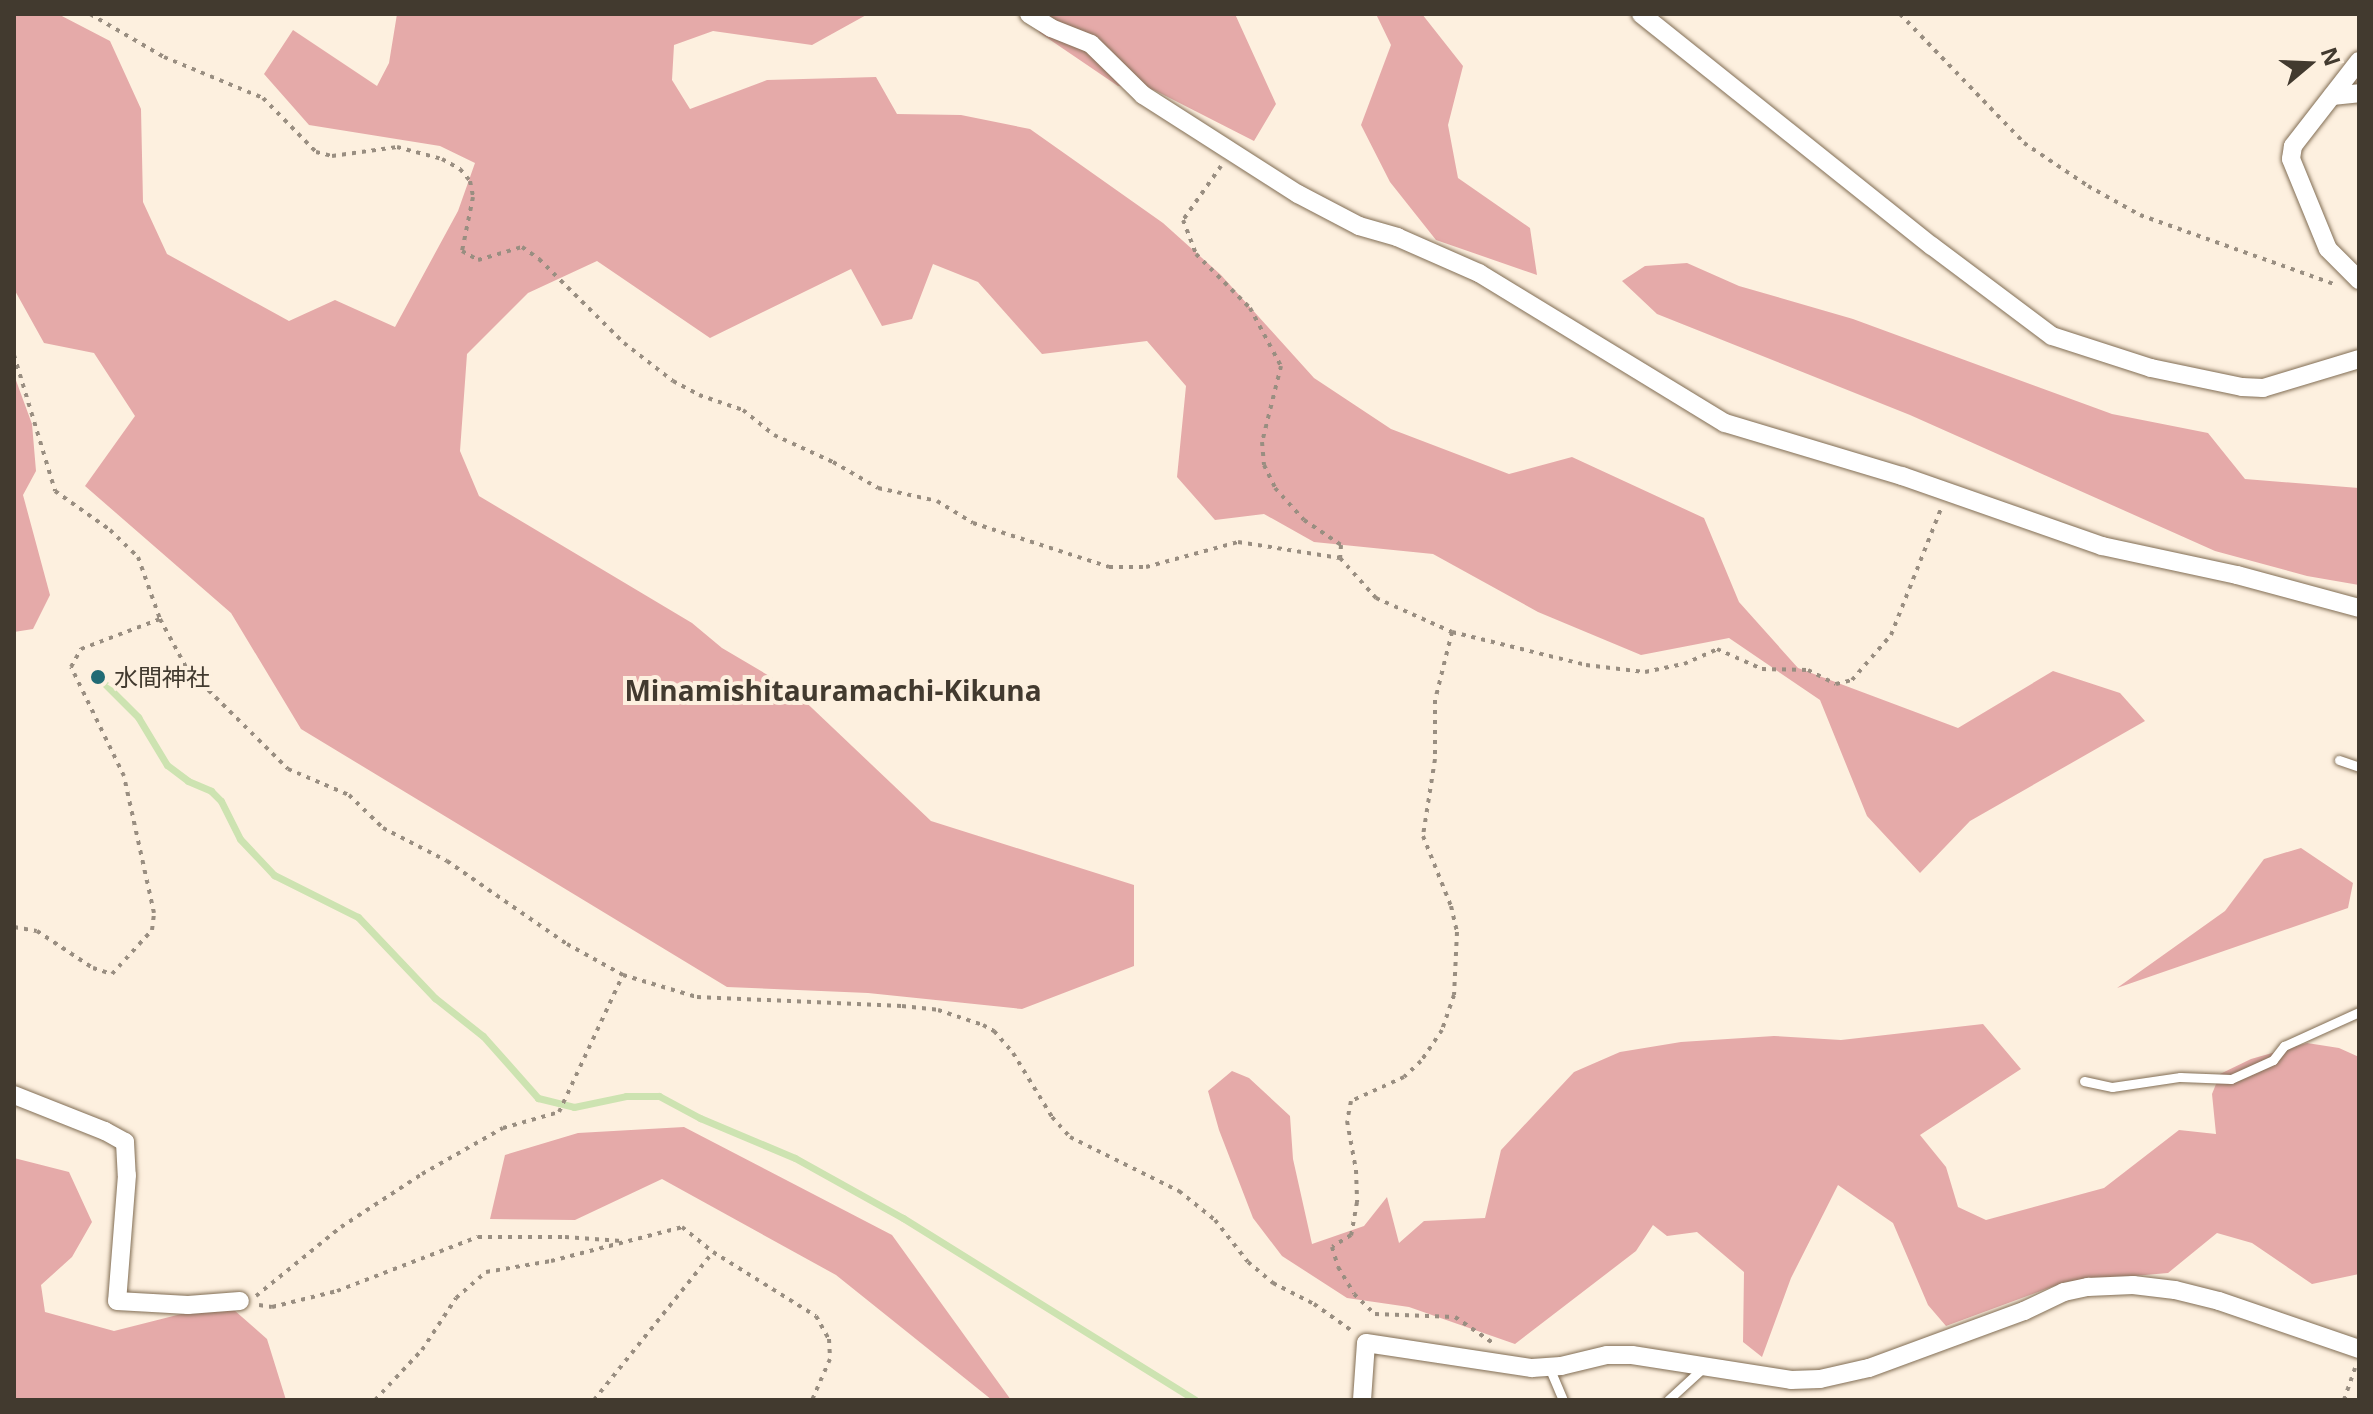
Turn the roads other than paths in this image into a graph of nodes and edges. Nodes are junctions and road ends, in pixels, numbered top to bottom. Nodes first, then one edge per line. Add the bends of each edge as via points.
1 (1029, 14) edge
2 (1641, 14) edge
3 (2359, 61) edge
4 (2359, 93) edge
5 (2332, 96) junction
6 (2353, 284) edge
7 (2359, 359) edge
8 (2359, 608) edge
9 (2339, 760) dead end
10 (2359, 767) edge
11 (2359, 1012) edge
12 (2084, 1081) dead end
13 (14, 1095) edge
14 (240, 1301) road end
15 (2359, 1349) edge
16 (1549, 1367) junction
17 (1704, 1367) junction
18 (1362, 1400) edge
19 (1563, 1400) edge
20 (1668, 1400) edge

1 - 8 street via 1091,44 1143,95 1329,212 1479,273 1725,423 2102,546
2 - 7 street via 2052,336 2151,368 2242,387 2263,388
3 - 5 street
4 - 5 street
5 - 6 street via 2293,146 2291,159 2328,249
9 - 10 lane
11 - 12 lane via 2284,1046 2273,1060 2231,1079 2180,1077 2112,1087
13 - 14 street via 125,1142 117,1301
15 - 17 street via 2219,1301 2133,1285 2064,1292 1848,1375 1791,1380
16 - 17 street via 1607,1355
16 - 18 street via 1366,1343
16 - 19 lane
17 - 20 lane

